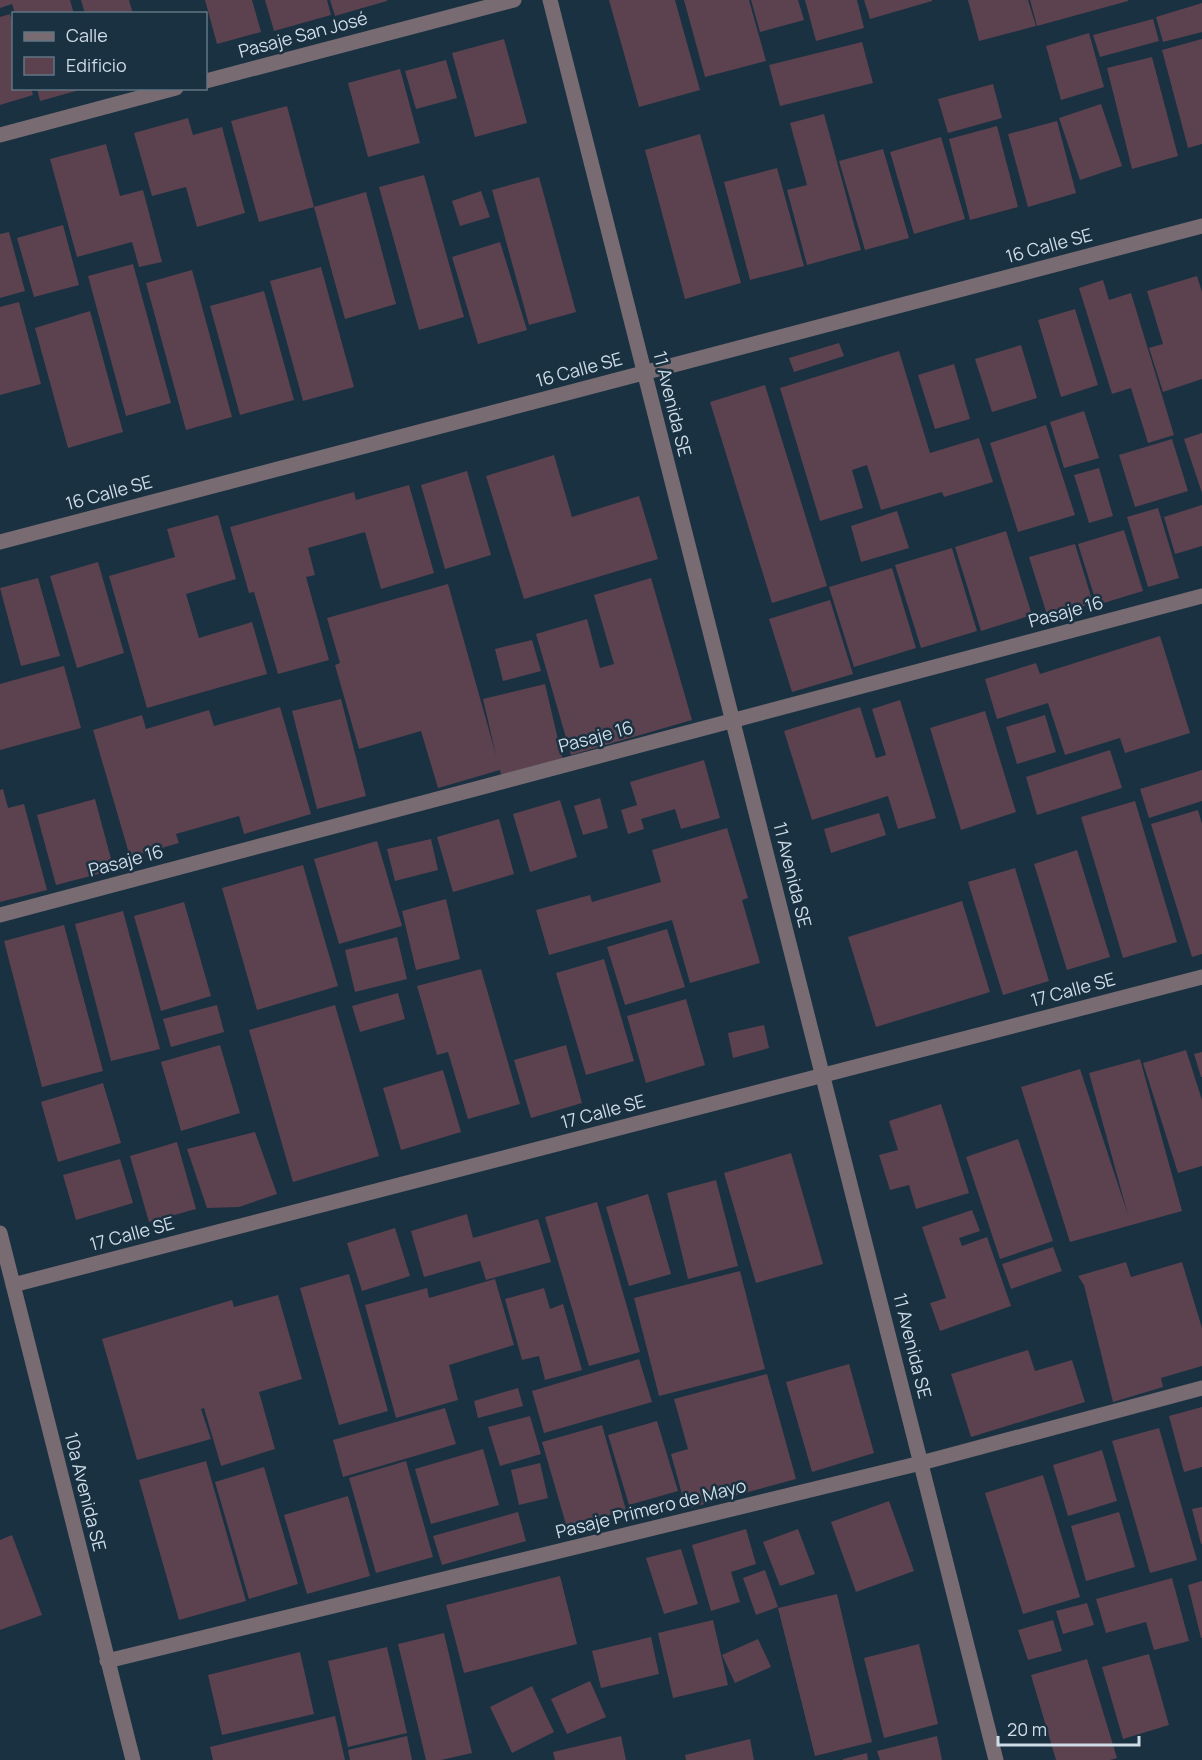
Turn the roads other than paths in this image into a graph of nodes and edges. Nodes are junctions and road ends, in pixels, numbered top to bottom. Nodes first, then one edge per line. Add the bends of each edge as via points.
1 (514, 0) edge
2 (550, 0) edge
3 (207, 81) edge
4 (169, 90) edge
5 (0, 135) edge
6 (1202, 226) edge
7 (644, 373) junction
8 (0, 542) edge
9 (1202, 596) edge
10 (732, 721) junction
11 (0, 915) edge
12 (1202, 977) edge
13 (823, 1075) junction
14 (0, 1233) edge
15 (13, 1286) junction
16 (1202, 1388) edge
17 (921, 1463) junction
18 (107, 1661) junction
19 (133, 1760) edge
20 (996, 1760) edge

1 - 3 street, Pasaje San José
2 - 7 street, 11 Avenida SE
4 - 5 street
6 - 7 street, 16 Calle SE
7 - 8 street, 16 Calle SE
7 - 10 street, 11 Avenida SE
9 - 10 street, Pasaje 16
10 - 11 street, Pasaje 16
10 - 13 street, 11 Avenida SE
12 - 13 street, 17 Calle SE
13 - 15 street, 17 Calle SE
13 - 17 street, 11 Avenida SE
14 - 15 street, 10a Avenida SE
15 - 18 street, 10a Avenida SE
16 - 17 street, Pasaje Primero de Mayo
17 - 18 street, Pasaje Primero de Mayo
17 - 20 street, 11 Avenida SE
18 - 19 street, 10a Avenida SE

